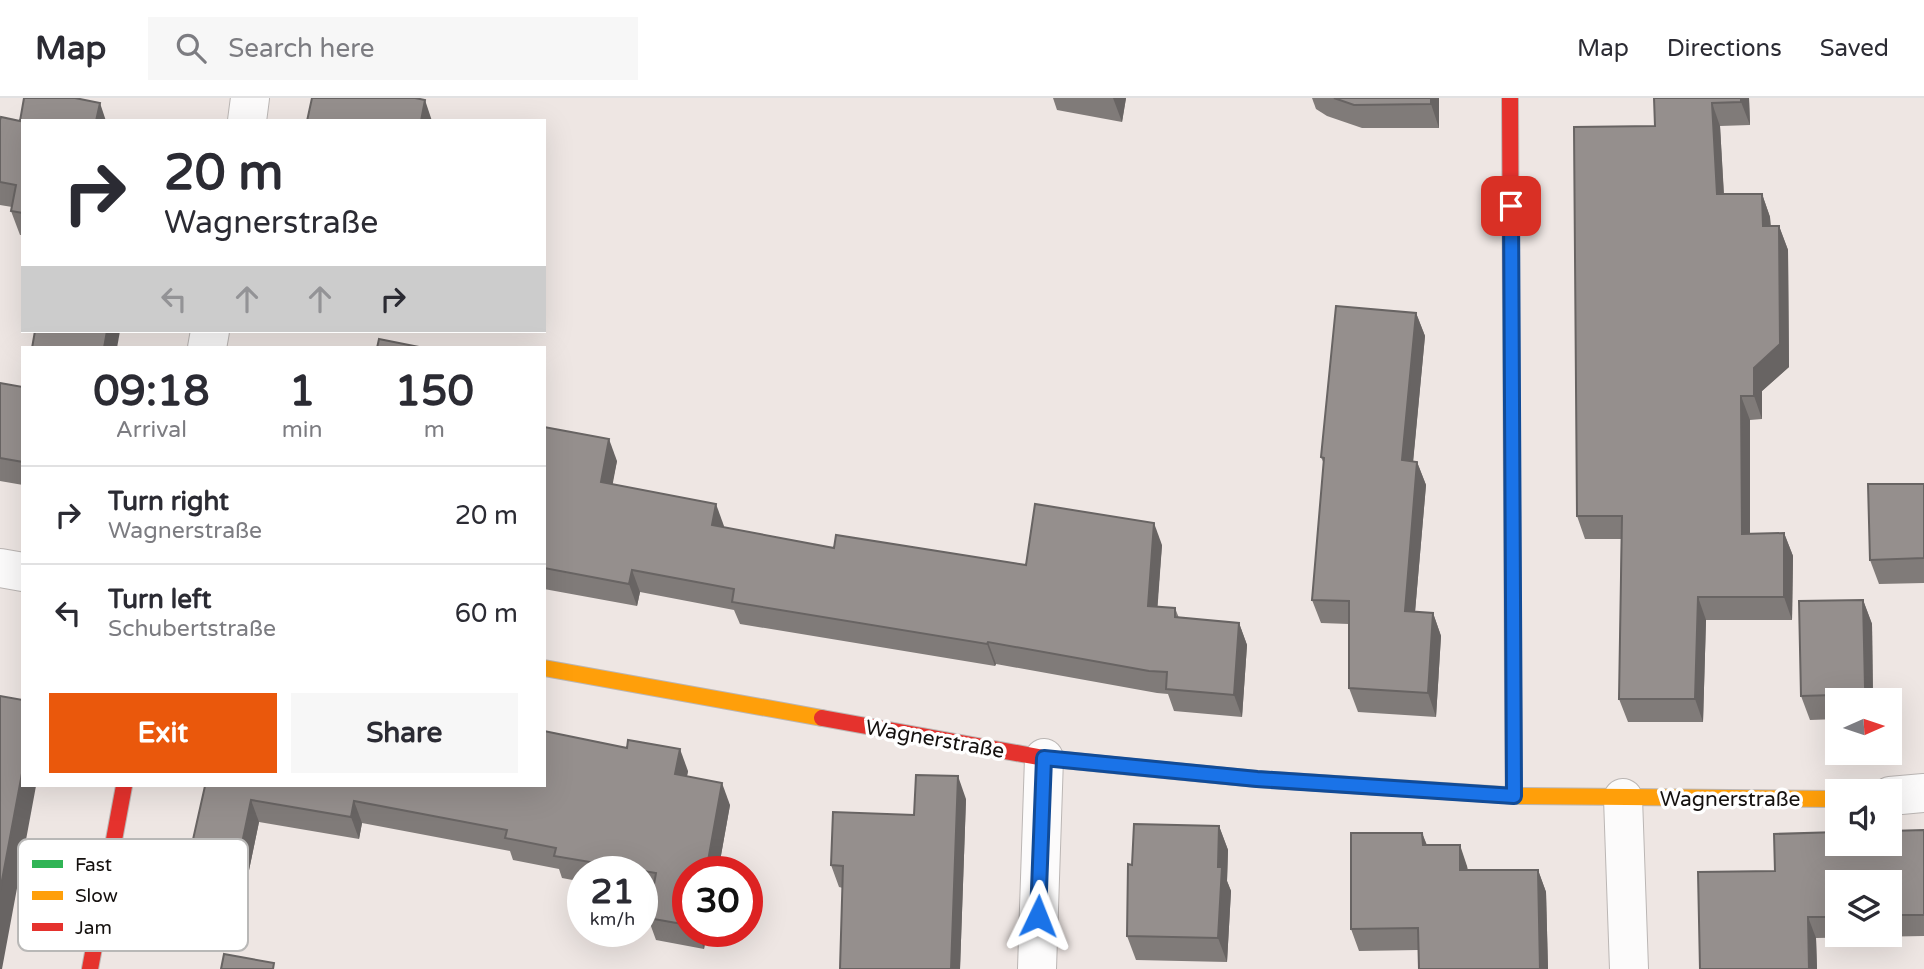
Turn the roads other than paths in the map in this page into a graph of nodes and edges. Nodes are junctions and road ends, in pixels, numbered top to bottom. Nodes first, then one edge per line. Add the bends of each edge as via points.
1 (250, 98) edge
2 (1510, 98) edge
3 (247, 119) edge
4 (0, 568) edge
5 (21, 572) edge
6 (546, 668) edge
7 (1044, 758) junction
8 (124, 787) edge
9 (1924, 793) edge
10 (1902, 795) edge
11 (1514, 796) junction
12 (1623, 798) junction
13 (1825, 799) edge
14 (114, 839) edge
15 (93, 951) edge
16 (90, 969) edge
17 (1037, 969) edge
18 (1629, 969) edge

1 - 3 street
2 - 11 street
4 - 5 street
6 - 7 street, Wagnerstraße
7 - 11 street, Wagnerstraße via 1257,779
7 - 17 street
8 - 14 street
9 - 10 street
11 - 12 street, Wagnerstraße
12 - 13 street, Wagnerstraße
12 - 18 street
15 - 16 street

